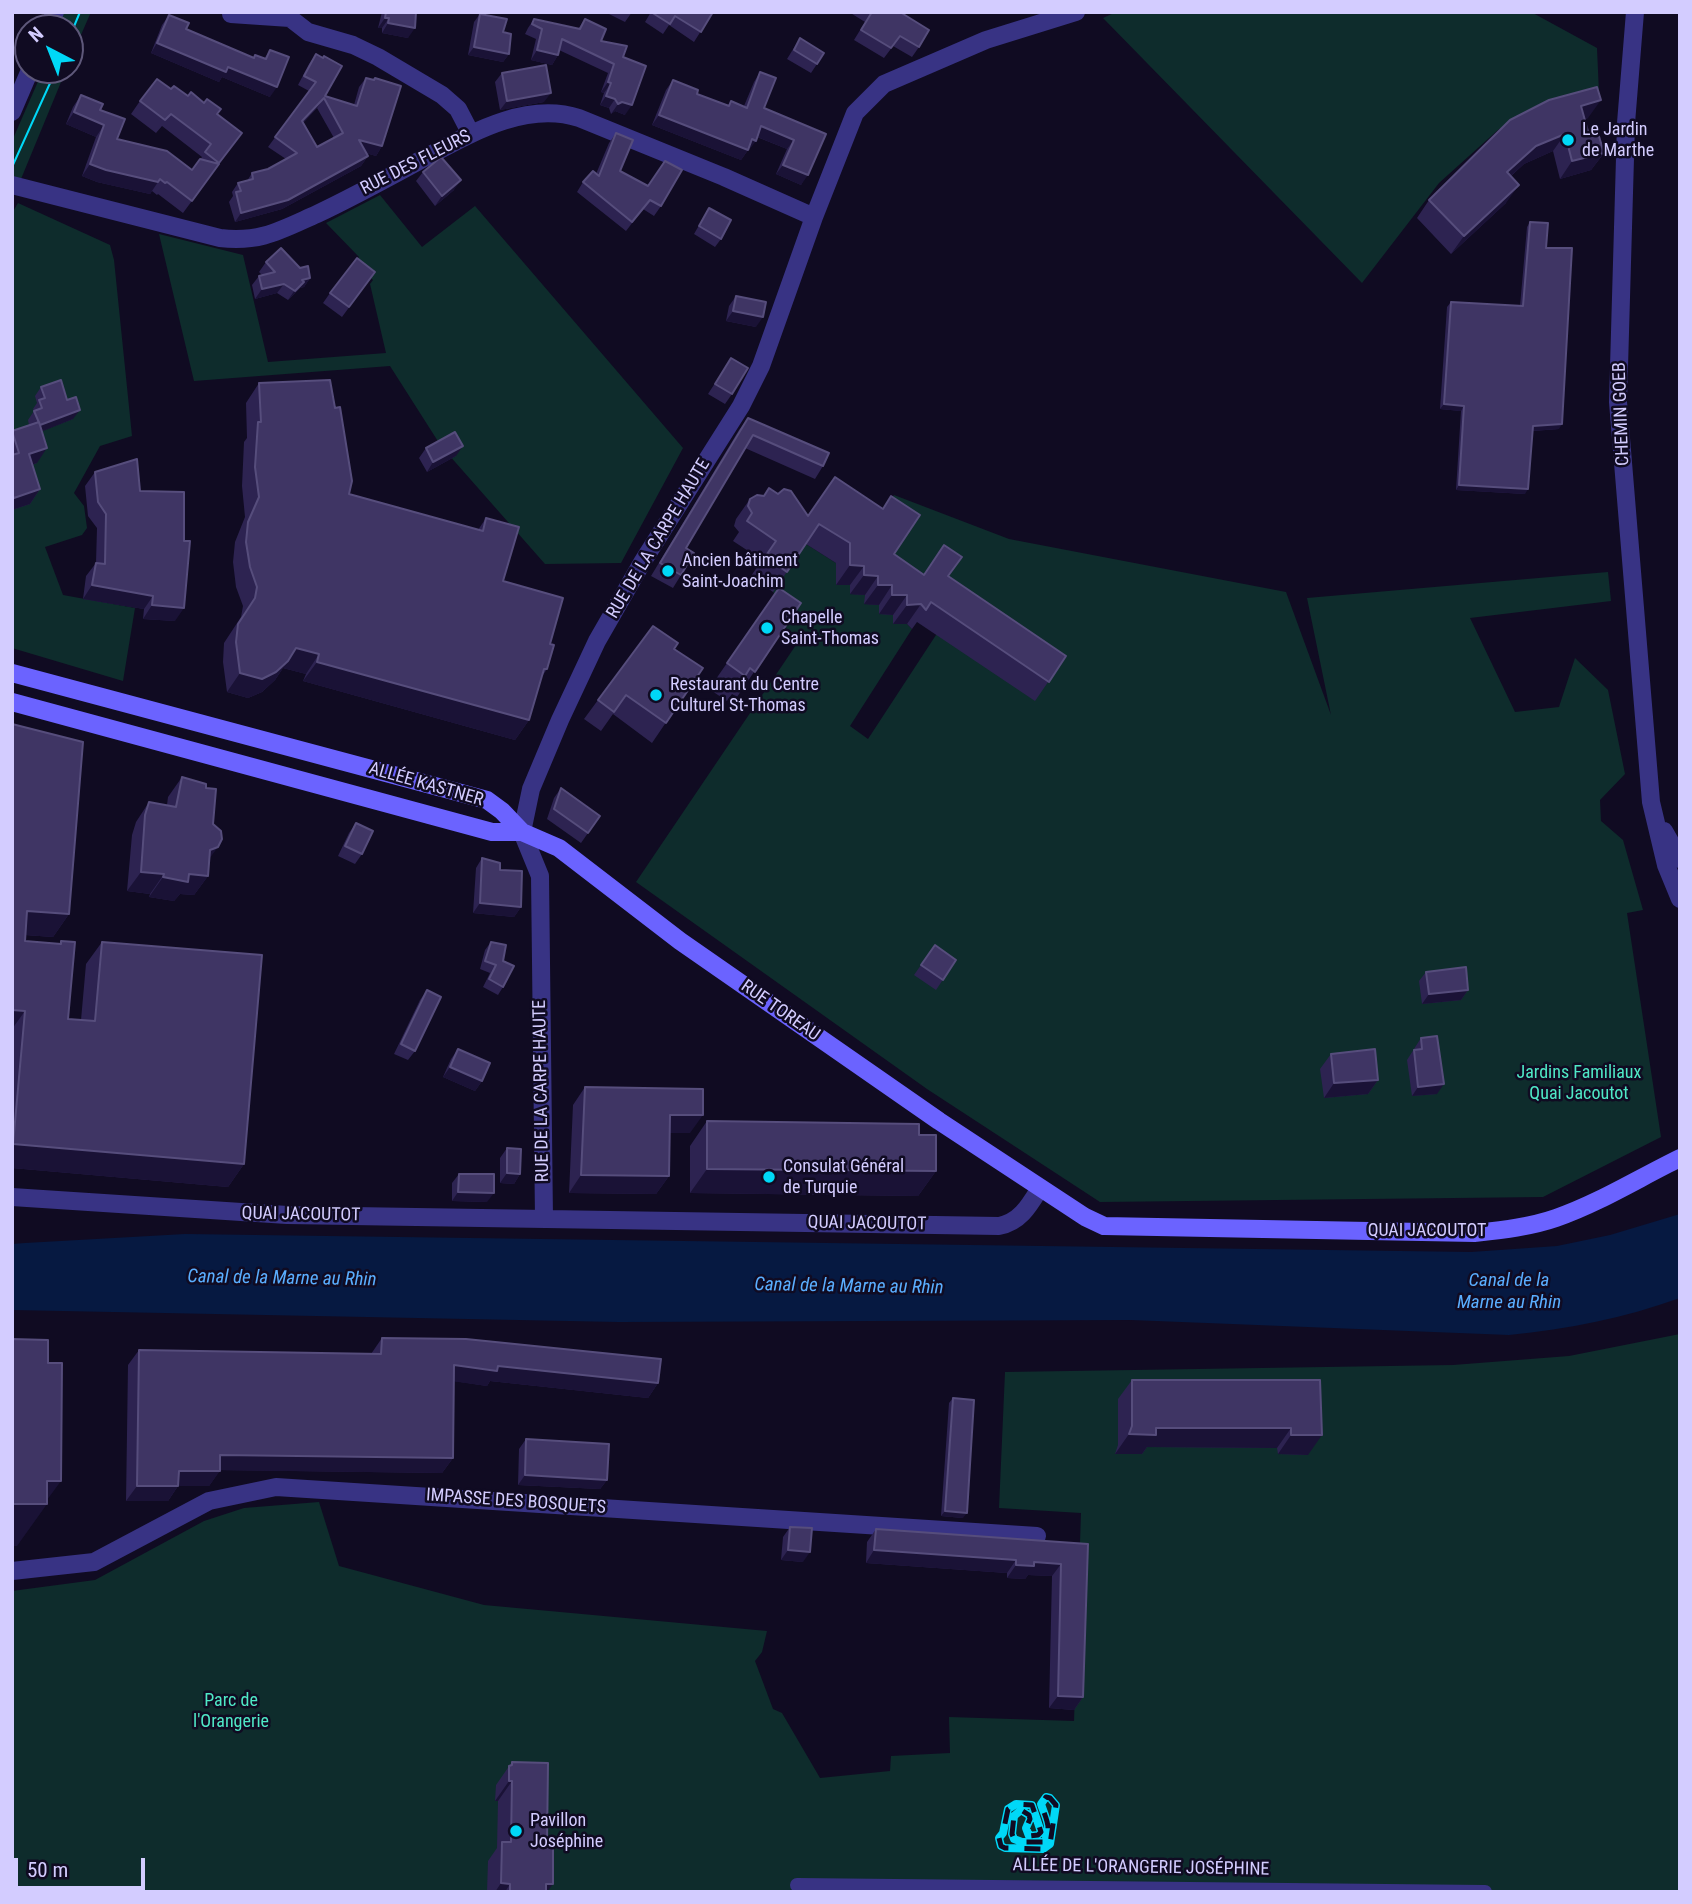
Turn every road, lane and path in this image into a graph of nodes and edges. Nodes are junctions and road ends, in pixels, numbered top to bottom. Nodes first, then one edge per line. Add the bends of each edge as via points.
1 (1076, 12) edge
2 (1634, 12) edge
3 (231, 14) dead end
4 (289, 15) edge
5 (24, 84) edge
6 (12, 112) edge
7 (471, 134) junction
8 (12, 185) edge
9 (814, 217) junction
10 (12, 673) edge
11 (12, 702) edge
12 (403, 778) junction
13 (397, 807) junction
14 (1655, 816) junction
15 (522, 832) junction
16 (1680, 859) edge
17 (1680, 899) edge
18 (1680, 1158) edge
19 (1040, 1188) junction
20 (12, 1197) edge
21 (544, 1219) junction
22 (1037, 1536) dead end
23 (12, 1571) edge
24 (797, 1885) dead end
25 (1485, 1892) edge

1 - 9 street, RUE DE LA CARPE HAUTE via 986,40 884,84 855,113
2 - 14 street, CHEMIN GOEB via 1626,123 1619,402
3 - 4 street
4 - 7 street via 308,32 353,45 442,95 458,109
5 - 6 street
7 - 8 street, RUE DES FLEURS via 325,210 248,240 220,238
7 - 9 street, RUE DES FLEURS via 521,117 566,114
9 - 15 street, RUE DE LA CARPE HAUTE via 761,366 597,641 531,789
10 - 12 main road, ALLÉE KASTNER
11 - 13 main road, ALLÉE KASTNER
12 - 13 main road
12 - 15 main road, ALLÉE KASTNER via 487,800
13 - 15 main road, ALLÉE KASTNER via 492,832
14 - 16 street, CHEMIN GOEB
14 - 17 street, CHEMIN GOEB via 1666,865
15 - 19 main road, RUE TOREAU via 559,848 680,941
15 - 21 street, RUE DE LA CARPE HAUTE via 540,876
18 - 19 main road, QUAI JACOUTOT via 1554,1219 1475,1233 1104,1226
19 - 21 street, QUAI JACOUTOT via 1019,1218 999,1226
20 - 21 street, QUAI JACOUTOT via 287,1215
22 - 23 street, IMPASSE DES BOSQUETS via 276,1487 209,1501 94,1562
24 - 25 street, ALLÉE DE L'ORANGERIE JOSÉPHINE

